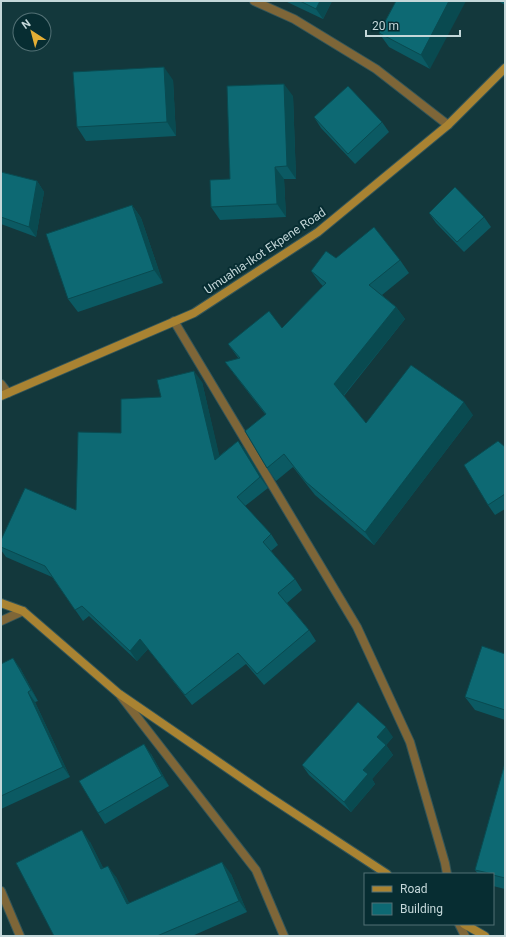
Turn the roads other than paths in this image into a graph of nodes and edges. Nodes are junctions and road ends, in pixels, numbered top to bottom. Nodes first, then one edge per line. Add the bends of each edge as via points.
1 (254, 1) edge
2 (505, 68) edge
3 (448, 124) junction
4 (174, 321) junction
5 (1, 384) edge
6 (4, 394) edge
7 (1, 604) edge
8 (23, 611) junction
9 (1, 621) edge
10 (118, 693) junction
11 (385, 873) edge
12 (447, 873) edge
13 (1, 891) edge
14 (460, 925) edge
15 (466, 925) edge
16 (20, 936) edge
17 (284, 936) edge
18 (465, 936) edge
19 (485, 936) edge

1 - 3 street via 294,19 376,69
2 - 3 main road, Umuahia-Ikot Ekpene Road
3 - 4 main road, Umuahia-Ikot Ekpene Road via 318,232 194,313
4 - 6 main road, Umuahia-Ikot Ekpene Road
4 - 12 street via 357,627 410,742
5 - 6 street
7 - 8 main road
8 - 9 street
8 - 10 main road
10 - 11 main road
10 - 17 street via 256,870
13 - 16 street
14 - 18 street
15 - 19 main road

